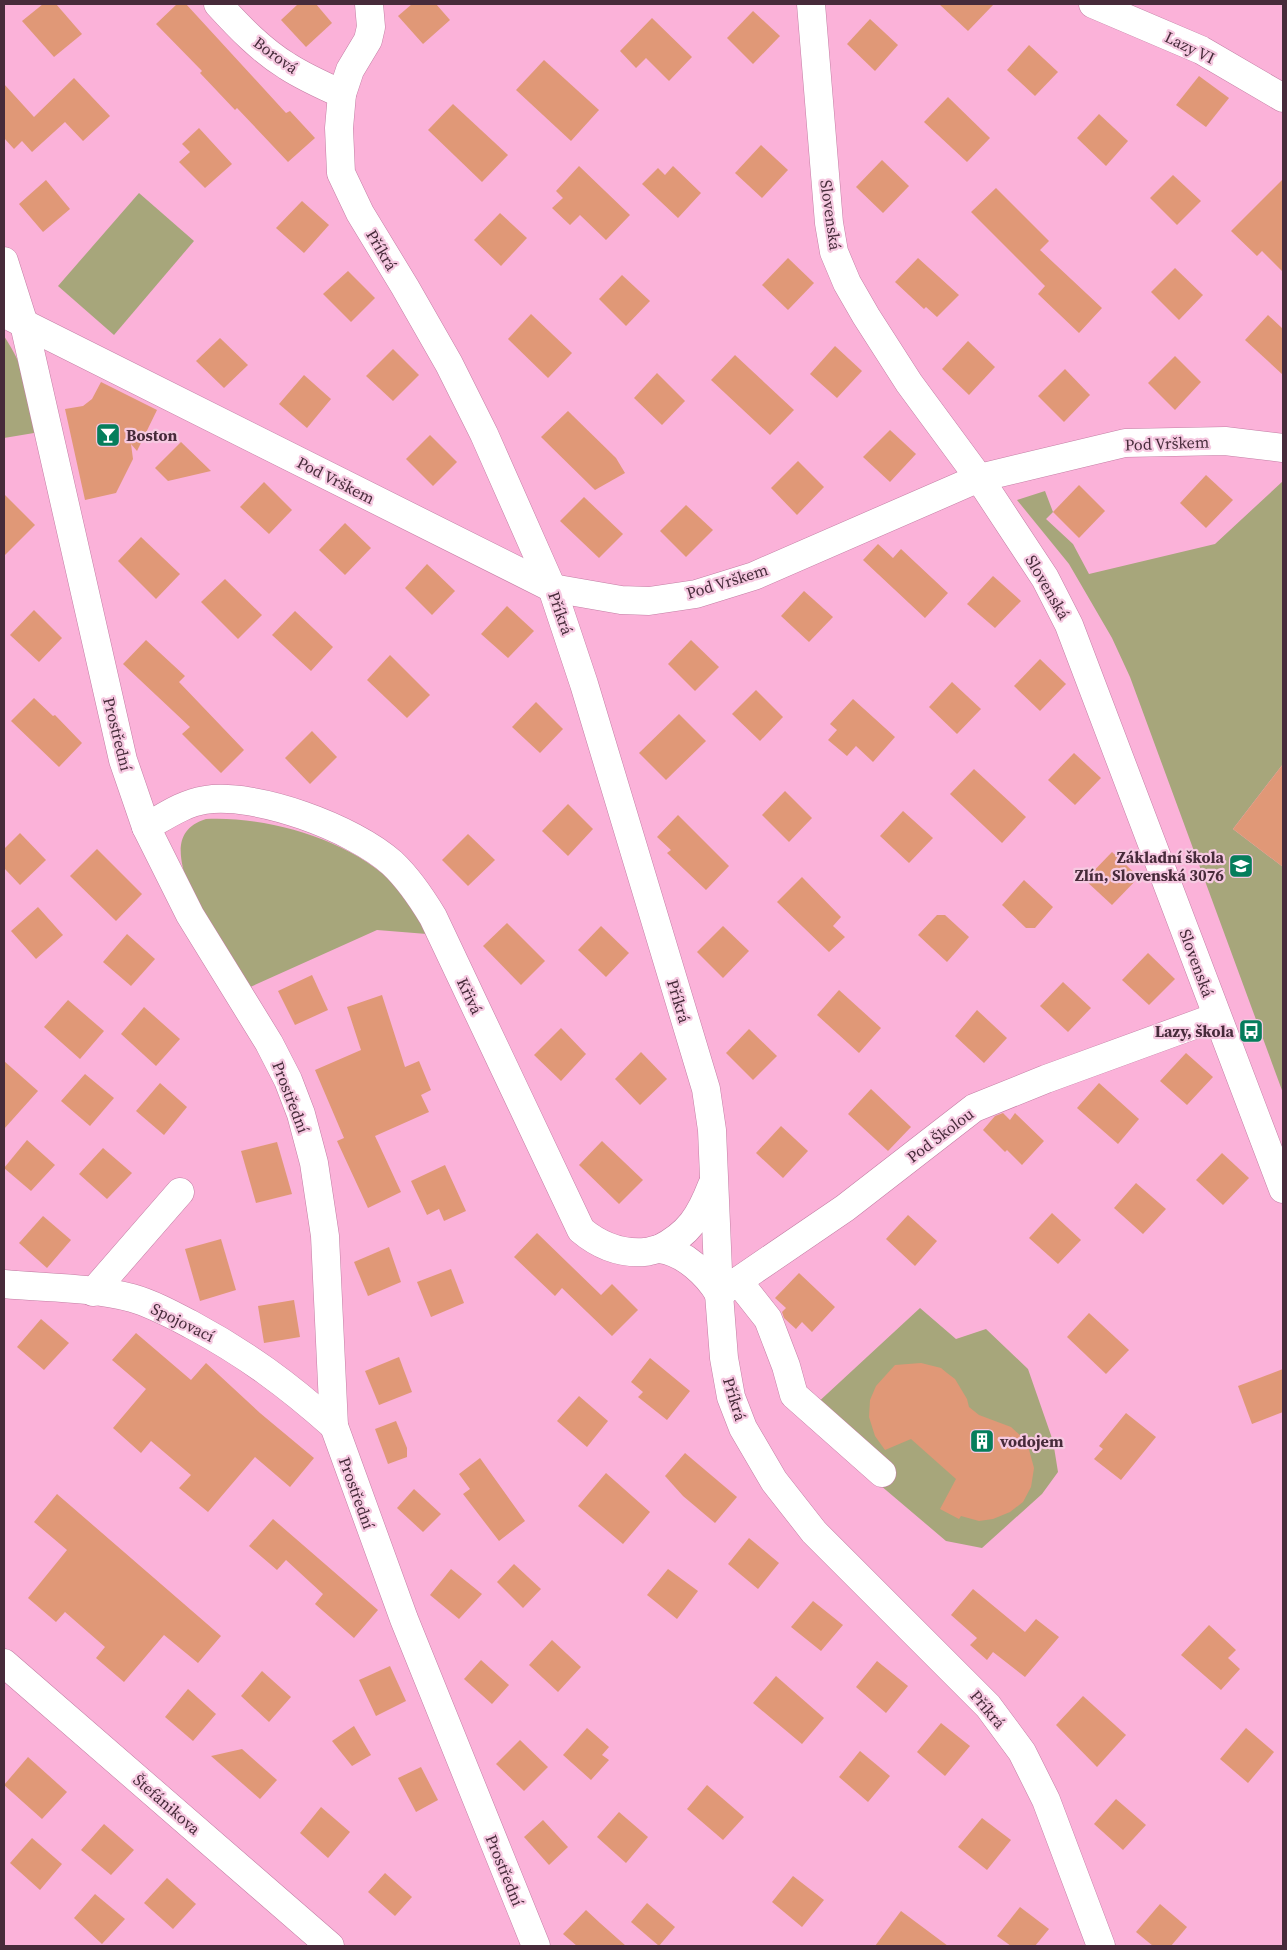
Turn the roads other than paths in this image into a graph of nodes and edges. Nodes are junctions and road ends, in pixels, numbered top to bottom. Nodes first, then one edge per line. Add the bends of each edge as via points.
1 (218, 4) edge
2 (369, 4) edge
3 (811, 4) edge
4 (1093, 4) edge
5 (342, 94) junction
6 (1283, 98) edge
7 (4, 261) edge
8 (14, 319) edge
9 (1283, 448) edge
10 (979, 478) junction
11 (552, 588) junction
12 (146, 827) junction
13 (1216, 1017) junction
14 (714, 1181) junction
15 (1283, 1189) edge
16 (180, 1192) dead end
17 (659, 1249) junction
18 (4, 1284) edge
19 (729, 1288) junction
20 (93, 1292) junction
21 (334, 1426) junction
22 (882, 1474) dead end
23 (4, 1663) edge
24 (330, 1946) edge
25 (536, 1946) edge
26 (1101, 1946) edge

1 - 5 street, Borová via 237,25 286,66
2 - 5 street, Příkrá via 371,27 368,40 350,70
3 - 10 street, Slovenská via 828,222 834,252 866,316 909,383
4 - 6 street, Lazy VI via 1201,50
5 - 11 street, Příkrá via 340,162 345,184 449,364 484,434
7 - 8 street, Prostřední
8 - 11 street, Pod Vrškem
8 - 12 street, Prostřední via 123,760
9 - 10 street, Pod Vrškem via 1225,442 1125,443
10 - 11 street, Pod Vrškem via 754,576 696,594 621,600
10 - 13 street, Slovenská via 1045,578 1069,625
11 - 14 street, Příkrá via 706,1089
12 - 17 street, Křivá via 176,810 204,800 230,799 290,812 334,828 366,844 391,862 421,896 433,917 581,1230 610,1249 631,1252
12 - 21 street, Prostřední via 190,915 269,1044 301,1114 314,1162 325,1236
13 - 15 street, Slovenská
13 - 19 street, Pod Školou via 974,1108 845,1208
14 - 17 street via 704,1207 692,1224
14 - 19 street, Příkrá
16 - 20 street
17 - 19 street, Křivá via 678,1256 700,1269 712,1281
18 - 20 street, Spojovací
19 - 22 street, Křivá via 768,1319 794,1395
19 - 26 street, Příkrá via 724,1358 731,1397 743,1428 774,1481 814,1532 988,1706 1022,1752 1046,1800
20 - 21 street, Spojovací via 133,1299 174,1315 225,1342 272,1374
21 - 25 street, Prostřední via 408,1628
23 - 24 street, Štefánikova

